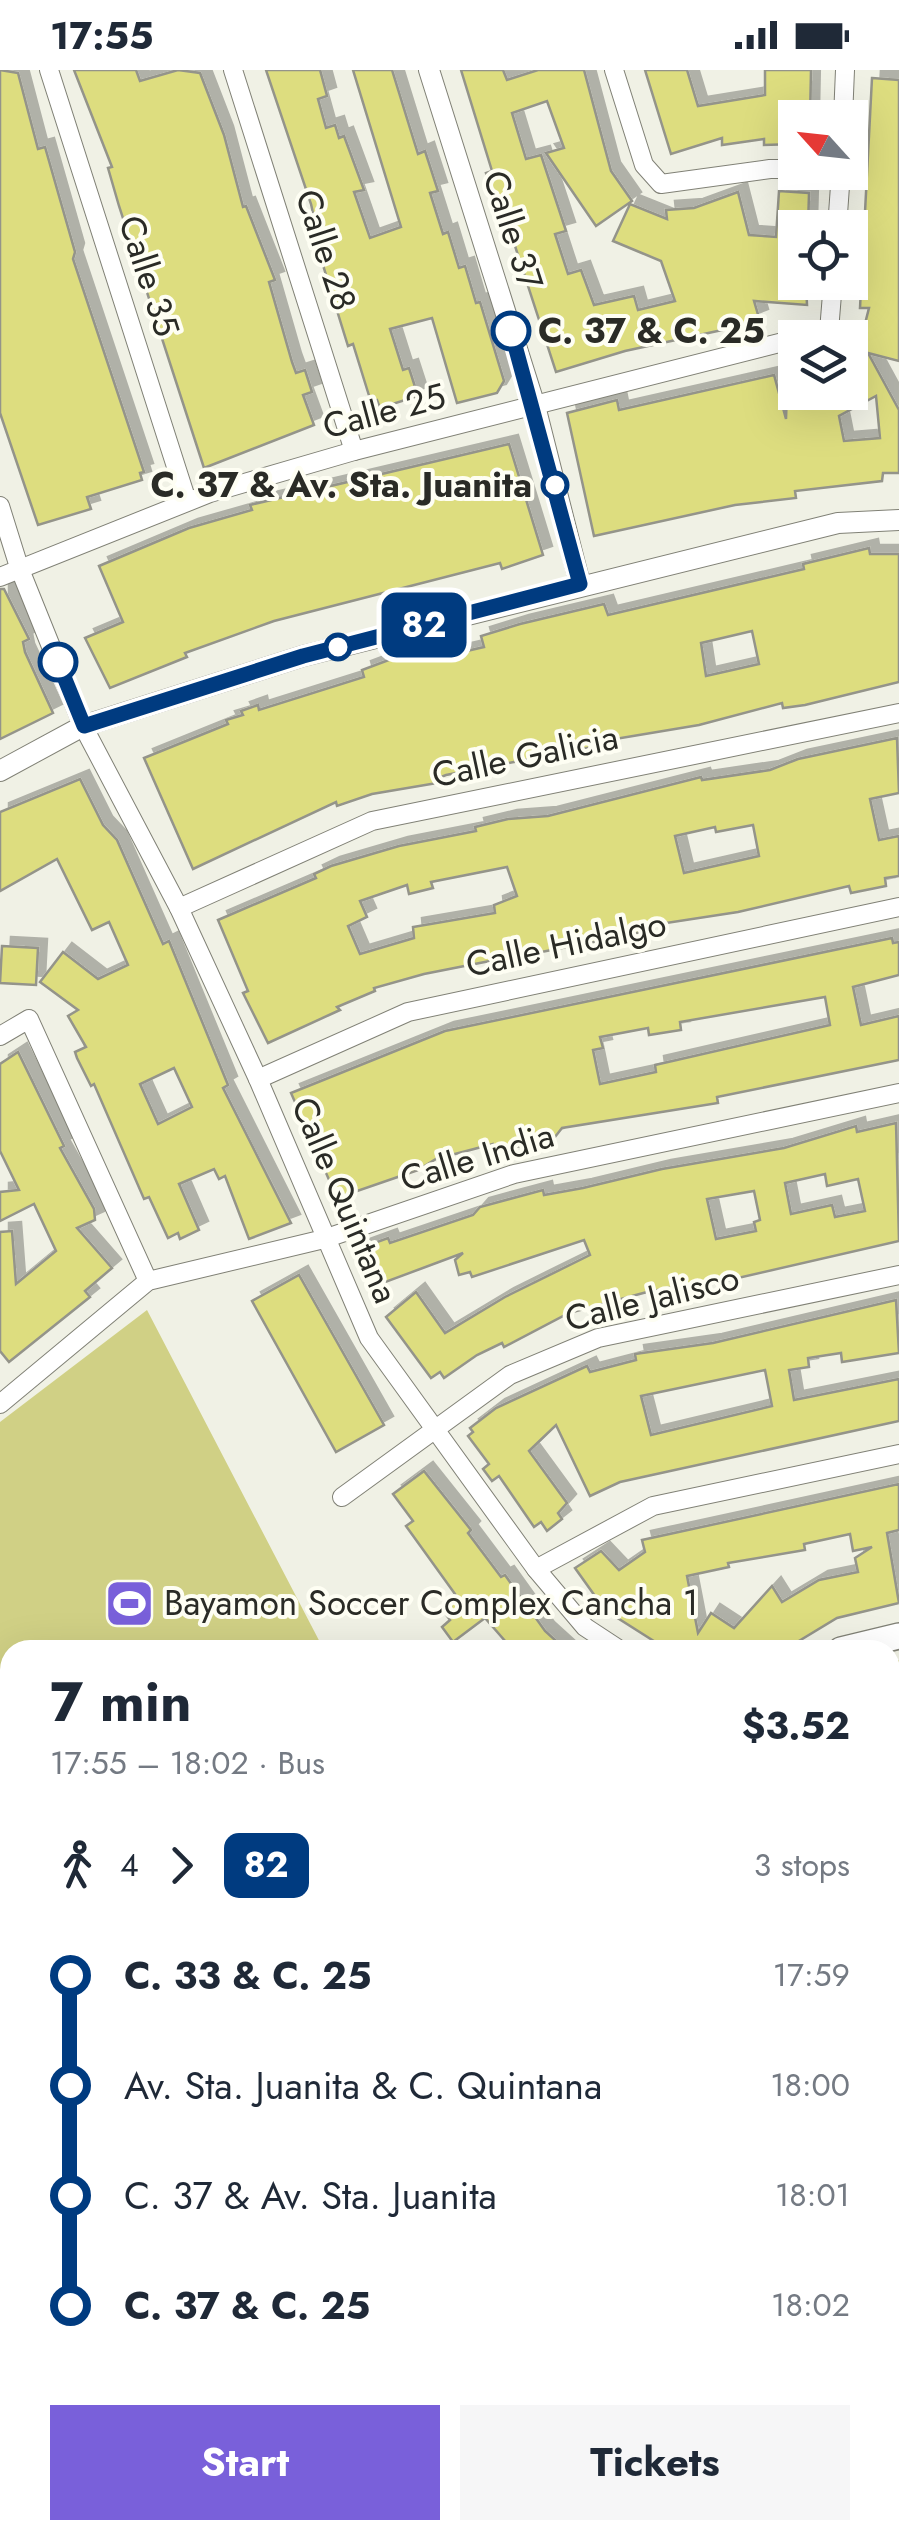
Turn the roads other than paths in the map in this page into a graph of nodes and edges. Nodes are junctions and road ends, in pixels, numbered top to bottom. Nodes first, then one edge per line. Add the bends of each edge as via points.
1 (49, 70) edge
2 (233, 70) edge
3 (428, 70) edge
4 (614, 70) edge
5 (845, 70) edge
6 (844, 100) edge
7 (778, 172) edge
8 (778, 343) edge
9 (535, 406) junction
10 (354, 451) junction
11 (186, 501) junction
12 (0, 506) edge
13 (899, 520) edge
14 (19, 567) junction
15 (0, 577) edge
16 (580, 584) junction
17 (899, 713) edge
18 (84, 726) junction
19 (0, 770) edge
20 (899, 906) edge
21 (179, 908) junction
22 (0, 1036) edge
23 (258, 1078) junction
24 (899, 1093) edge
25 (324, 1239) junction
26 (899, 1275) edge
27 (148, 1281) junction
28 (0, 1404) edge
29 (432, 1428) junction
30 (899, 1454) edge
31 (342, 1497) dead end
32 (536, 1569) junction
33 (605, 1640) edge

1 - 11 street, Calle 35
2 - 10 street, Calle 28
3 - 9 street, Calle 37
4 - 7 street via 644,165 662,184
5 - 6 street
8 - 9 street, Calle 25
9 - 10 street, Calle 25
9 - 16 street, Calle 37
10 - 11 street, Calle 25
11 - 14 street, Calle 25
12 - 14 street, Calle Quintana
13 - 16 street via 838,523
14 - 15 street, Calle 25
14 - 18 street, Calle Quintana
16 - 18 street via 303,656
17 - 21 street, Calle Galicia via 372,821
18 - 19 street
18 - 21 street, Calle Quintana
20 - 23 street, Calle Hidalgo via 408,1012
21 - 23 street, Calle Quintana
22 - 27 street via 29,1019
23 - 25 street, Calle Quintana
24 - 25 street, Calle India via 514,1174
25 - 27 street, Calle India
25 - 29 street, Calle Quintana via 368,1338
26 - 29 street, Calle Jalisco via 598,1338 510,1375
27 - 28 street, Calle India
29 - 31 street, Calle Jalisco
29 - 32 street, Calle Quintana
30 - 32 street via 652,1506
32 - 33 street, Calle Quintana via 585,1627

